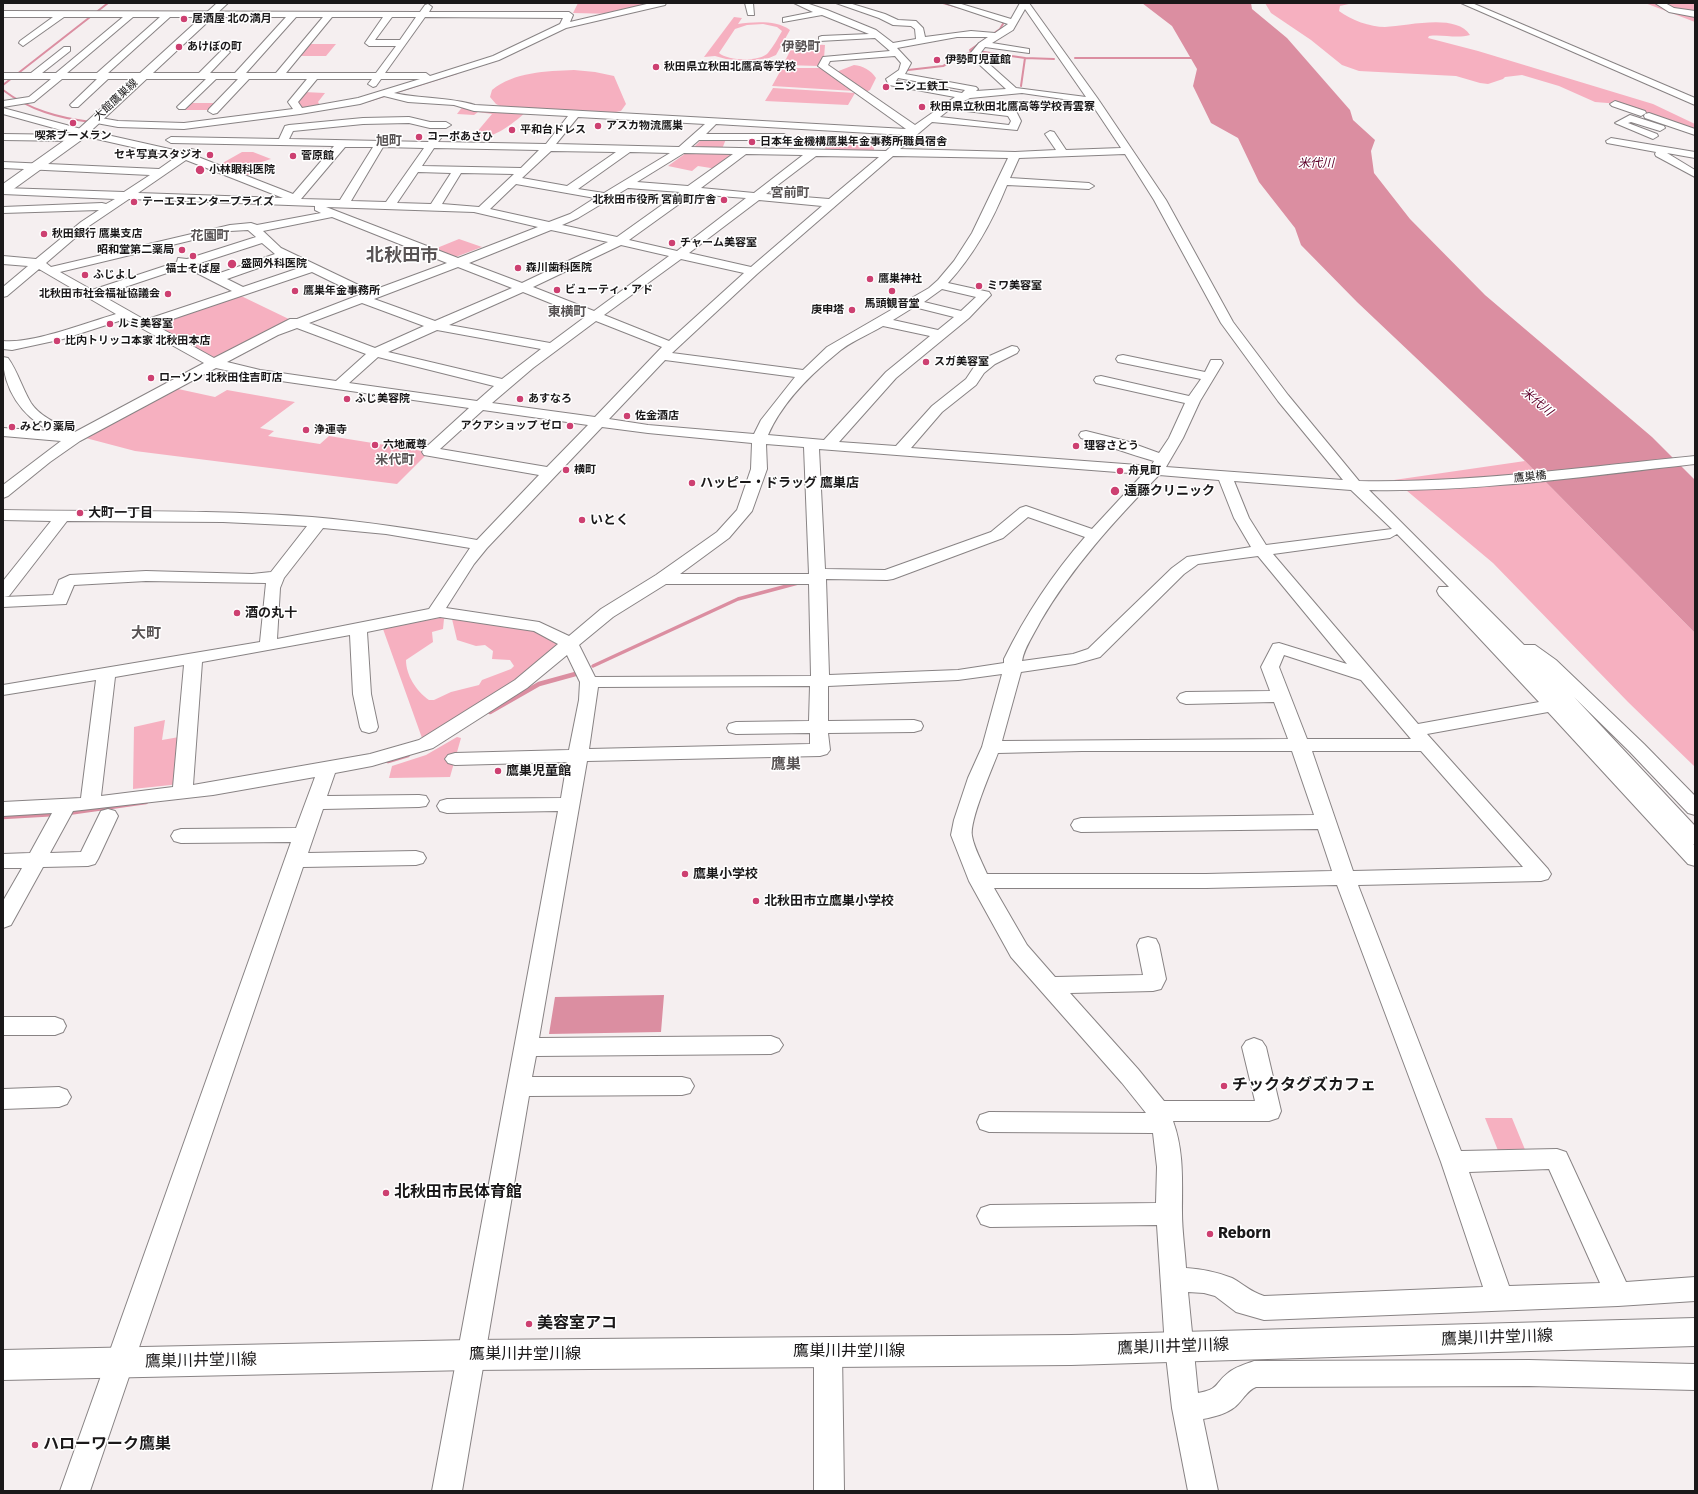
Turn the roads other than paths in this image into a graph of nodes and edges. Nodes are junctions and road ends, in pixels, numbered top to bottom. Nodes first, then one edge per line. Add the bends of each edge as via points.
1 (35, 3) edge
2 (223, 3) edge
3 (431, 3) edge
4 (662, 3) edge
5 (749, 3) edge
6 (798, 3) edge
7 (840, 3) edge
8 (949, 3) edge
9 (1024, 3) edge
10 (1465, 3) edge
11 (1659, 3) edge
12 (849, 6) junction
13 (283, 7) dead end
14 (822, 12) junction
15 (751, 13) dead end
16 (3, 14) edge
17 (19, 14) junction
18 (62, 14) junction
19 (131, 14) junction
20 (168, 14) junction
21 (211, 14) junction
22 (329, 14) junction
23 (1695, 14) edge
24 (276, 15) junction
25 (293, 15) junction
26 (389, 15) junction
27 (422, 15) junction
28 (786, 20) dead end
29 (8, 22) dead end
30 (1012, 22) junction
31 (563, 26) junction
32 (992, 35) junction
33 (880, 36) junction
34 (822, 39) dead end
35 (921, 40) junction
36 (23, 43) dead end
37 (402, 43) junction
38 (66, 49) dead end
39 (979, 49) junction
40 (894, 50) junction
41 (1026, 51) dead end
42 (225, 52) dead end
43 (103, 75) junction
44 (11, 76) edge
45 (33, 76) junction
46 (59, 76) junction
47 (143, 76) junction
48 (202, 76) junction
49 (214, 76) junction
50 (242, 76) junction
51 (279, 76) junction
52 (314, 76) junction
53 (359, 76) junction
54 (378, 76) junction
55 (441, 76) junction
56 (1012, 90) junction
57 (388, 95) junction
58 (964, 96) junction
59 (360, 101) junction
60 (1095, 101) junction
61 (12, 102) edge
62 (1695, 102) edge
63 (463, 104) junction
64 (1615, 104) dead end
65 (75, 105) dead end
66 (336, 106) junction
67 (947, 106) junction
68 (182, 107) dead end
69 (3, 111) edge
70 (213, 111) dead end
71 (300, 111) junction
72 (1641, 113) junction
73 (575, 114) junction
74 (930, 119) junction
75 (714, 121) junction
76 (446, 125) junction
77 (88, 127) junction
78 (1660, 129) junction
79 (913, 131) junction
80 (1695, 132) edge
81 (1050, 134) dead end
82 (3, 137) edge
83 (698, 137) junction
84 (791, 137) dead end
85 (171, 140) dead end
86 (216, 141) junction
87 (1611, 141) dead end
88 (283, 142) junction
89 (342, 144) junction
90 (380, 144) junction
91 (429, 146) junction
92 (1645, 146) junction
93 (548, 148) junction
94 (888, 149) junction
95 (626, 150) junction
96 (682, 150) junction
97 (744, 151) junction
98 (1128, 151) junction
99 (168, 152) junction
100 (813, 153) junction
101 (1063, 153) junction
102 (1015, 155) junction
103 (185, 156) junction
104 (1695, 156) edge
105 (137, 157) dead end
106 (122, 159) dead end
107 (1670, 160) junction
108 (3, 165) edge
109 (36, 166) junction
110 (69, 168) junction
111 (414, 169) junction
112 (458, 170) junction
113 (524, 171) junction
114 (160, 172) junction
115 (1693, 172) edge
116 (515, 180) junction
117 (1002, 181) junction
118 (625, 184) junction
119 (1089, 186) dead end
120 (569, 190) junction
121 (690, 190) junction
122 (3, 191) edge
123 (125, 196) junction
124 (757, 196) junction
125 (606, 197) junction
126 (300, 201) junction
127 (831, 203) junction
128 (343, 204) junction
129 (110, 206) junction
130 (389, 206) junction
131 (435, 207) junction
132 (3, 210) edge
133 (482, 210) junction
134 (331, 214) junction
135 (552, 226) junction
136 (260, 233) junction
137 (620, 241) junction
138 (152, 246) junction
139 (680, 254) junction
140 (284, 255) junction
141 (3, 260) edge
142 (460, 262) junction
143 (39, 263) junction
144 (188, 264) junction
145 (312, 268) junction
146 (50, 271) junction
147 (753, 271) junction
148 (217, 278) junction
149 (939, 285) junction
150 (524, 287) junction
151 (244, 292) junction
152 (3, 293) edge
153 (91, 294) junction
154 (366, 297) junction
155 (913, 303) junction
156 (127, 314) junction
157 (964, 314) junction
158 (596, 316) junction
159 (880, 321) junction
160 (295, 322) junction
161 (145, 324) junction
162 (436, 326) junction
163 (939, 334) junction
164 (671, 346) junction
165 (6, 348) edge
166 (551, 348) junction
167 (1012, 350) dead end
168 (376, 352) junction
169 (662, 356) junction
170 (1123, 359) dead end
171 (3, 360) edge
172 (213, 363) junction
173 (1216, 363) dead end
174 (805, 374) junction
175 (1209, 378) junction
176 (1101, 380) dead end
177 (504, 384) junction
178 (338, 386) junction
179 (1193, 401) junction
180 (479, 406) junction
181 (598, 423) junction
182 (3, 432) edge
183 (1086, 435) dead end
184 (75, 438) junction
185 (759, 439) junction
186 (811, 444) junction
187 (828, 445) junction
188 (900, 451) junction
189 (1695, 460) edge
190 (1160, 465) junction
191 (549, 472) junction
192 (1225, 475) junction
193 (1356, 485) junction
194 (3, 493) edge
195 (3, 515) edge
196 (63, 516) junction
197 (318, 523) junction
198 (1390, 533) junction
199 (1096, 536) junction
200 (481, 545) junction
201 (1262, 550) junction
202 (818, 576) junction
203 (276, 577) junction
204 (662, 579) junction
205 (3, 592) edge
206 (3, 602) edge
207 (440, 612) junction
208 (1498, 627) junction
209 (358, 628) junction
210 (569, 643) junction
211 (268, 646) junction
212 (193, 658) junction
213 (1013, 668) junction
214 (106, 673) junction
215 (1366, 676) junction
216 (820, 681) junction
217 (589, 682) junction
218 (3, 690) edge
219 (1281, 696) junction
220 (1186, 698) dead end
221 (1550, 706) junction
222 (914, 726) dead end
223 (818, 727) junction
224 (369, 728) dead end
225 (736, 728) dead end
226 (1414, 730) junction
227 (1300, 744) junction
228 (1426, 745) junction
229 (991, 747) junction
230 (579, 756) junction
231 (455, 759) dead end
232 (327, 769) junction
233 (183, 791) junction
234 (419, 802) dead end
235 (314, 803) junction
236 (90, 804) junction
237 (570, 804) junction
238 (66, 806) junction
239 (447, 806) dead end
240 (1695, 808) edge
241 (3, 809) edge
242 (108, 816) dead end
243 (1327, 822) junction
244 (1081, 825) dead end
245 (304, 835) junction
246 (181, 836) dead end
247 (1695, 838) edge
248 (416, 858) dead end
249 (1695, 859) edge
250 (294, 860) junction
251 (3, 861) edge
252 (35, 861) junction
253 (1345, 878) junction
254 (979, 881) junction
255 (3, 920) edge
256 (1148, 945) dead end
257 (1049, 985) junction
258 (3, 1026) edge
259 (55, 1026) dead end
260 (771, 1045) dead end
261 (1254, 1046) dead end
262 (527, 1047) junction
263 (682, 1086) dead end
264 (519, 1087) junction
265 (59, 1097) dead end
266 (3, 1099) edge
267 (1160, 1117) junction
268 (989, 1122) dead end
269 (1453, 1162) junction
270 (1169, 1214) junction
271 (990, 1216) dead end
272 (1174, 1279) junction
273 (1695, 1289) edge
274 (1618, 1294) junction
275 (1500, 1298) junction
276 (1695, 1332) edge
277 (1179, 1347) junction
278 (828, 1352) junction
279 (470, 1355) junction
280 (120, 1362) junction
281 (3, 1364) edge
282 (1695, 1377) edge
283 (1186, 1408) junction
284 (75, 1491) edge
285 (447, 1491) edge
286 (829, 1491) edge
287 (1202, 1491) edge

1 - 17 street
2 - 21 main road, 大館鷹巣線
3 - 27 street
4 - 31 street
5 - 15 street
6 - 14 street
7 - 12 street
8 - 30 street
9 - 30 street
9 - 60 street
10 - 62 street
11 - 23 street via 1672,10
12 - 14 street
12 - 35 street via 896,23 920,25
13 - 24 street
14 - 28 street
14 - 33 street
16 - 17 street
17 - 18 street
17 - 29 street
18 - 19 street
18 - 36 street
19 - 20 street
19 - 46 street
20 - 21 street
20 - 43 street
21 - 24 street
21 - 47 main road, 大館鷹巣線
22 - 25 street
22 - 26 street
22 - 51 street
24 - 25 street
25 - 50 street
26 - 27 street
26 - 37 street via 368,43
27 - 31 street via 569,15
27 - 37 street
30 - 32 street via 1010,28
31 - 55 street via 496,58
32 - 35 street
32 - 39 street
33 - 34 street
33 - 40 street
35 - 40 street
37 - 54 street
38 - 45 street
39 - 41 street
39 - 56 street via 974,56
40 - 58 street via 906,63 896,76 973,89
40 - 79 street via 826,59 823,66
42 - 48 street
43 - 46 street
43 - 47 street
43 - 65 street
44 - 45 street
45 - 46 street
46 - 61 street via 31,100
47 - 48 street
47 - 77 main road, 大館鷹巣線
48 - 49 street
49 - 50 street
49 - 68 street
50 - 51 street
50 - 70 street
51 - 52 street
52 - 53 street
52 - 71 street via 293,102
53 - 54 street
53 - 66 street
54 - 55 street
54 - 59 street
55 - 57 street
56 - 58 street
56 - 60 street
57 - 59 street
57 - 63 street
58 - 67 street
59 - 66 street
60 - 98 street
63 - 73 street via 474,108
63 - 76 street
64 - 72 street
66 - 71 street
67 - 74 street
67 - 74 street via 1012,113 1016,121 1012,128
69 - 77 street
71 - 77 street via 184,126 118,124
72 - 78 street
72 - 78 street via 1628,116 1630,118 1620,123
73 - 75 street
73 - 93 street
74 - 79 street
75 - 79 street
75 - 83 street
76 - 88 street via 430,125 409,120 289,128
76 - 91 street
77 - 82 street
77 - 99 street
77 - 109 main road, 大館鷹巣線
78 - 80 street
78 - 92 street
79 - 94 street via 901,143
81 - 101 street
83 - 84 street
83 - 96 street
85 - 86 street
86 - 88 street
86 - 103 street via 206,143
87 - 92 street
88 - 89 street
89 - 90 street
89 - 126 street
90 - 91 street
90 - 128 street
91 - 93 street
91 - 111 street
92 - 104 street
92 - 107 street
93 - 95 street
93 - 113 street
94 - 100 street
94 - 102 street
94 - 127 street
95 - 96 street
95 - 120 street
96 - 97 street
96 - 118 street
97 - 100 street
97 - 121 street
98 - 101 street
98 - 193 street via 1160,200 1227,323 1283,398
99 - 103 street
99 - 105 street
100 - 124 street
101 - 102 street
102 - 117 street
103 - 114 street
103 - 126 street
104 - 107 street
106 - 110 street
107 - 115 street
108 - 109 street
109 - 110 street
109 - 122 main road, 大館鷹巣線
110 - 114 street
111 - 112 street
111 - 130 street
112 - 113 street
112 - 131 street
113 - 116 street
114 - 123 street
116 - 120 street
116 - 133 street
117 - 119 street
117 - 149 street via 990,210 963,257
118 - 121 street
118 - 125 street
120 - 125 street
121 - 124 street
121 - 137 street
122 - 123 street
123 - 126 street
123 - 129 street
124 - 127 street
124 - 139 street
125 - 135 street
126 - 128 street
126 - 134 street
127 - 147 street
128 - 130 street
129 - 132 street
129 - 143 street
130 - 131 street
131 - 133 street
133 - 135 street
134 - 136 street
134 - 142 street
135 - 137 street
135 - 142 street
136 - 138 street via 251,226 238,226
136 - 140 street
136 - 144 street
137 - 139 street
137 - 150 street
138 - 144 street
138 - 146 street
139 - 147 street
139 - 158 street
140 - 145 street
140 - 148 street
141 - 143 street
142 - 150 street
142 - 154 street
143 - 146 street
143 - 152 street
144 - 148 street
144 - 153 street
145 - 151 street
145 - 154 street
146 - 153 street
147 - 164 street
148 - 151 street
149 - 155 street
149 - 157 street via 985,295
150 - 158 street
150 - 162 street
151 - 161 street
153 - 156 street
154 - 160 street
154 - 162 street
155 - 157 street
155 - 159 street
156 - 161 street
156 - 165 street via 64,335
157 - 163 street
158 - 164 street
158 - 166 street
159 - 163 street
159 - 174 street via 832,350
160 - 168 street
160 - 172 street
161 - 172 street
162 - 166 street
162 - 168 street
163 - 187 street via 891,375
164 - 169 street
166 - 177 street
167 - 188 street via 979,370 971,382 937,409
168 - 177 street via 424,367
168 - 178 street
169 - 174 street
169 - 181 street
170 - 175 street
171 - 184 street via 29,410
172 - 178 street via 260,374
172 - 184 street
173 - 175 street
174 - 185 street via 766,424
175 - 179 street
176 - 179 street
177 - 180 street
178 - 180 street
179 - 190 street
180 - 181 street
180 - 191 street via 429,452
181 - 185 street
181 - 191 street
182 - 184 street
183 - 190 street via 1121,444
184 - 194 street via 44,459
185 - 186 street
185 - 204 street via 759,469 744,511 722,535
186 - 187 street
186 - 202 street
187 - 188 street
188 - 190 street
189 - 193 street, 鷹巣橋 via 1465,483
190 - 192 street, 鷹巣橋
190 - 199 street
191 - 200 street
192 - 193 street, 鷹巣橋
192 - 201 street via 1230,497
193 - 198 street
193 - 208 street
195 - 196 street
196 - 197 street via 213,517
196 - 205 street
197 - 200 street
197 - 203 street
198 - 201 street
198 - 221 street
199 - 202 street via 1026,511 997,535 887,575
199 - 213 street via 1068,567 1046,598 1016,652
200 - 207 street via 439,604 437,609
201 - 213 street via 1193,560 1178,571 1094,653 1075,659
201 - 215 street
202 - 204 street
202 - 216 street
203 - 206 street via 146,576 70,580 65,584 60,600
203 - 211 street via 272,588
204 - 210 street via 607,613
207 - 209 street
207 - 210 street via 539,627
208 - 240 street via 1550,664
208 - 247 street
209 - 211 street
209 - 224 street via 362,694
210 - 217 street
210 - 232 street via 520,684 426,744 372,760
211 - 212 street
212 - 214 street
212 - 233 street
213 - 216 street via 958,676
213 - 229 street
214 - 218 street
214 - 236 street
215 - 219 street via 1279,648 1270,667
215 - 226 street
216 - 217 street
216 - 223 street
217 - 230 street
219 - 220 street
219 - 227 street
221 - 226 street
221 - 249 street
222 - 223 street
223 - 225 street
223 - 230 street via 820,750
226 - 228 street
227 - 228 street
227 - 229 street
227 - 243 street
228 - 253 street via 1541,874
229 - 254 street via 978,778 961,835
230 - 231 street
230 - 237 street
232 - 233 street
232 - 235 street
233 - 236 street
234 - 235 street
235 - 245 street
236 - 238 street
237 - 239 street
237 - 262 street
238 - 241 street
238 - 252 street
242 - 252 street via 88,859
243 - 244 street
243 - 253 street
245 - 246 street
245 - 250 street
248 - 250 street
250 - 280 street
251 - 252 street
252 - 255 street
253 - 254 street
253 - 269 street
254 - 257 street via 1019,951
256 - 257 street via 1155,980 1153,982
257 - 267 street via 1130,1076
258 - 259 street
260 - 262 street
261 - 267 street via 1269,1111
262 - 264 street
263 - 264 street
264 - 279 street
265 - 266 street
267 - 268 street
267 - 270 street via 1170,1167
269 - 274 street via 1557,1159
269 - 275 street
270 - 271 street
270 - 272 street
272 - 275 street via 1204,1281 1223,1287 1246,1303 1264,1308
272 - 277 street
273 - 274 street
274 - 275 street
276 - 277 main road, 鷹巣川井堂川線
277 - 278 main road, 鷹巣川井堂川線
277 - 283 street
278 - 279 main road, 鷹巣川井堂川線
278 - 286 street
279 - 280 main road, 鷹巣川井堂川線
279 - 285 street
280 - 281 main road, 鷹巣川井堂川線
280 - 284 street
282 - 283 street via 1529,1373 1254,1374 1238,1382 1227,1396 1212,1404
283 - 287 street

